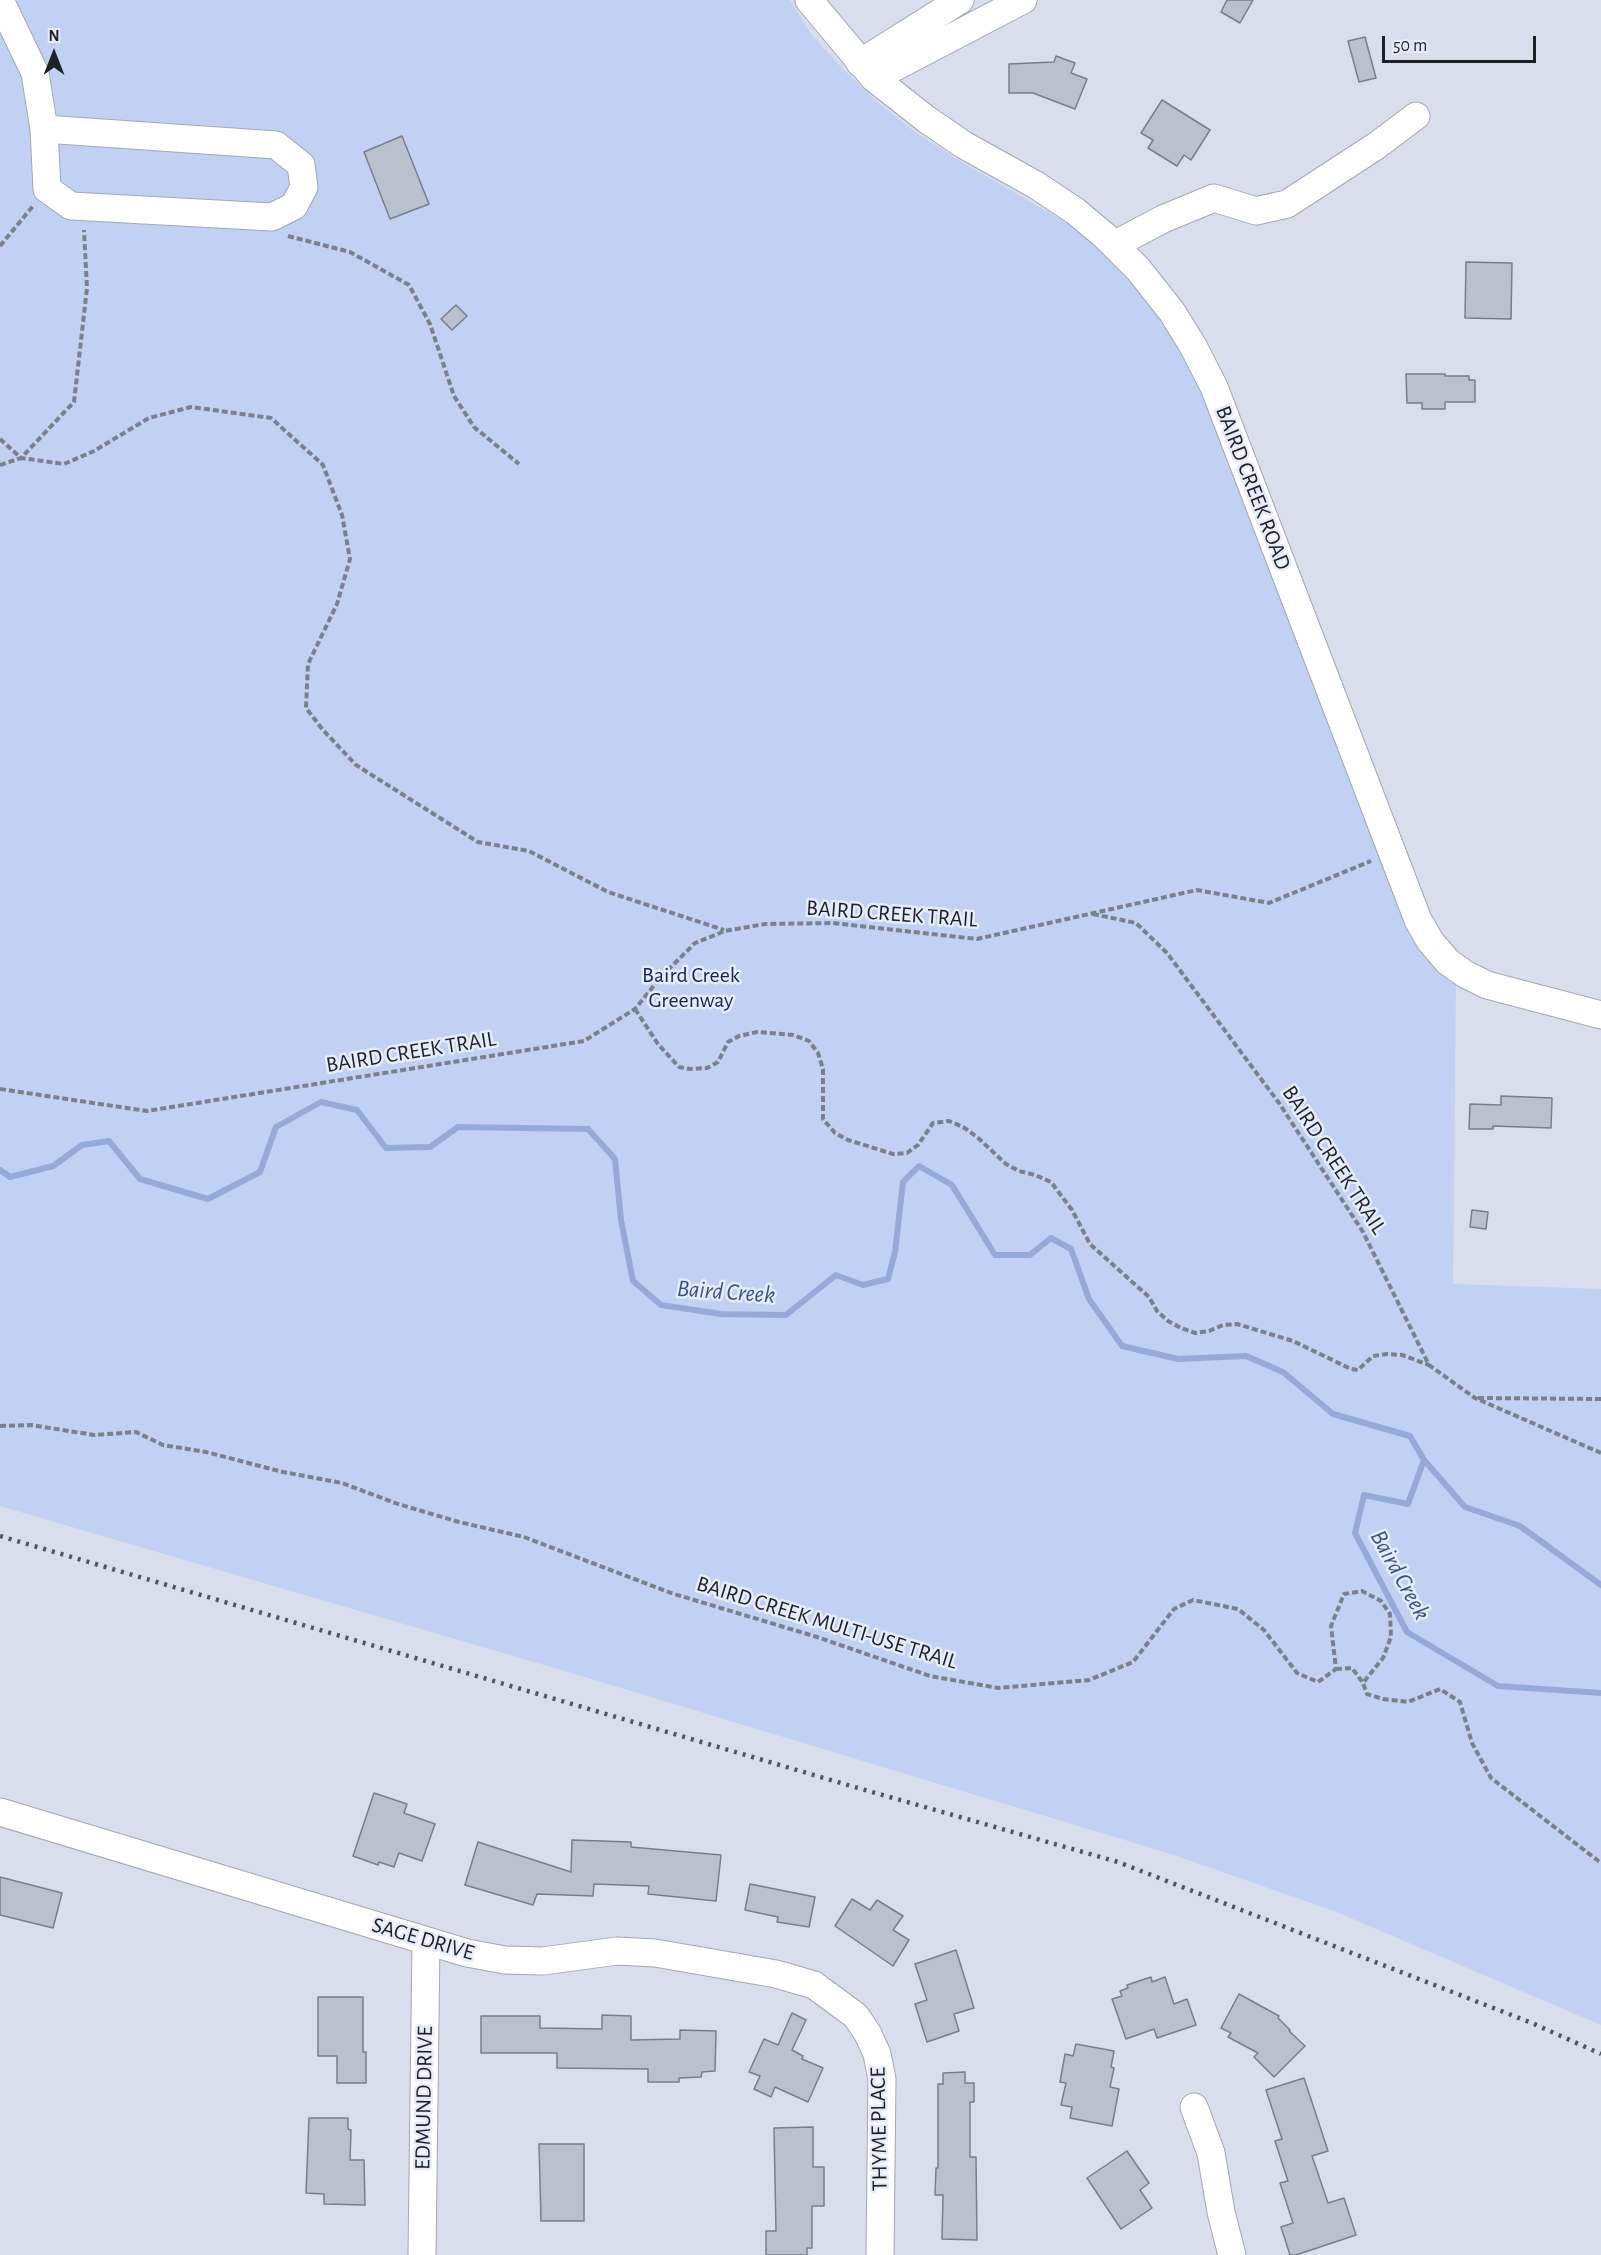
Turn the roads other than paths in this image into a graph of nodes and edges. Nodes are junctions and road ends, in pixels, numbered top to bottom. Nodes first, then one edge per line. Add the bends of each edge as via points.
1 (0, 0) edge
2 (809, 0) edge
3 (960, 0) edge
4 (1023, 0) edge
5 (867, 70) junction
6 (1416, 116) dead end
7 (44, 129) junction
8 (1114, 245) junction
9 (1601, 1015) edge
10 (0, 1812) edge
11 (426, 1941) junction
12 (851, 2010) joint
13 (1194, 2106) dead end
14 (422, 2255) edge
15 (880, 2255) edge
16 (1232, 2255) edge

1 - 7 street via 35,72
2 - 5 street, BAIRD CREEK ROAD
3 - 5 street
4 - 5 street
5 - 8 street, BAIRD CREEK ROAD via 926,119 1075,211
6 - 8 street via 1287,204 1256,211 1214,198 1162,219
7 - 7 street via 47,189 70,206 272,217 294,206 304,188 301,165 276,145
8 - 9 street, BAIRD CREEK ROAD via 1172,312 1214,387 1418,920 1430,941 1448,962 1487,985
10 - 11 street, SAGE DRIVE
11 - 12 street, SAGE DRIVE via 505,1960 543,1961 617,1951 655,1953 776,1974 814,1985
11 - 14 street, EDMUND DRIVE
12 - 15 street, THYME PLACE via 877,2054 882,2079
13 - 16 street via 1211,2153

